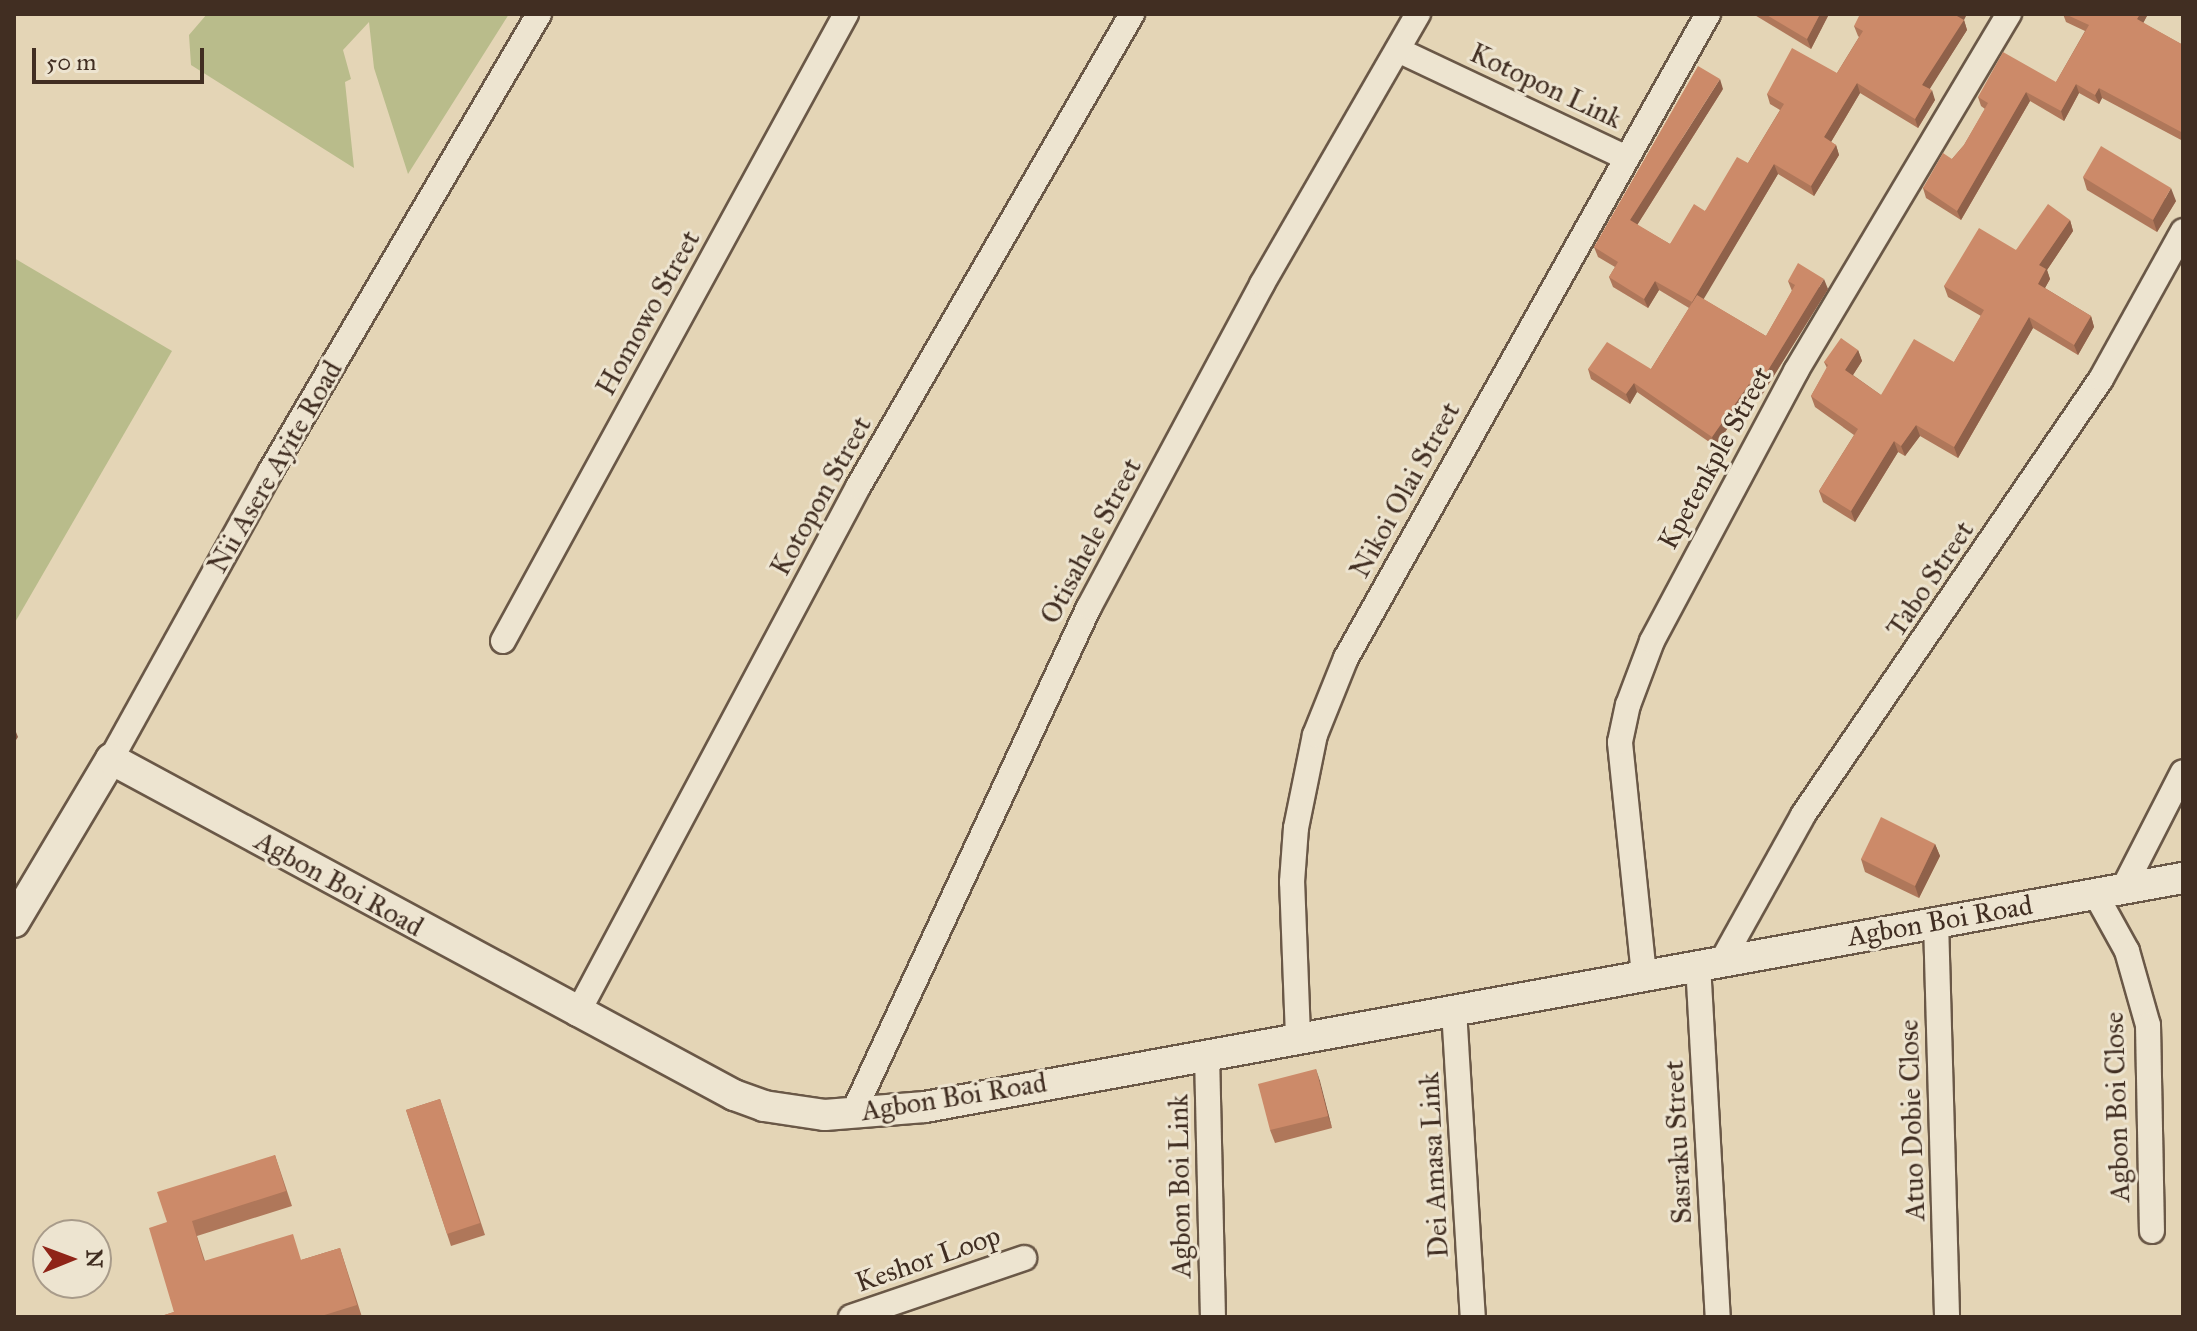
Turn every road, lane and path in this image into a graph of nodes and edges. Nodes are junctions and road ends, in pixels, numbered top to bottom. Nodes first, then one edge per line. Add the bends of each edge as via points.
1 (539, 14) edge
2 (846, 14) edge
3 (1132, 14) edge
4 (1708, 14) edge
5 (2009, 14) edge
6 (1409, 17) edge
7 (1398, 50) junction
8 (1624, 157) junction
9 (2183, 231) edge
10 (503, 641) dead end
11 (111, 759) junction
12 (2183, 772) edge
13 (2183, 878) edge
14 (2109, 892) junction
15 (1936, 921) junction
16 (14, 922) edge
17 (1701, 964) junction
18 (1644, 975) junction
19 (1454, 1010) junction
20 (577, 1014) junction
21 (1298, 1036) junction
22 (1207, 1054) junction
23 (853, 1113) junction
24 (2152, 1231) dead end
25 (1024, 1258) dead end
26 (851, 1317) edge
27 (1213, 1317) edge
28 (1473, 1317) edge
29 (1718, 1317) edge
30 (1947, 1317) edge

1 - 11 street, Nii Asere Ayite Road via 270,472
2 - 10 street, Homowo Street
3 - 20 street, Kotopon Street via 858,487
4 - 8 street, Nikoi Olai Street
5 - 18 street, Kpetenkple Street via 1796,371 1667,609 1628,705 1620,742
6 - 7 street, Otisahele Street
7 - 8 street, Kotopon Link
7 - 23 street, Otisahele Street via 1262,284 1089,607
8 - 21 street, Nikoi Olai Street via 1346,658 1315,735 1296,828 1292,882
9 - 17 street, Tabo Street via 2101,379
11 - 16 street, Nii Asere Ayite Road
11 - 20 street, Agbon Boi Road
12 - 14 street
13 - 14 street, Agbon Boi Road
14 - 15 street, Agbon Boi Road
14 - 24 street, Agbon Boi Close via 2148,1025
15 - 17 street, Agbon Boi Road
15 - 30 street, Atuo Dobie Close
17 - 18 street, Agbon Boi Road
17 - 29 street, Sasraku Street
18 - 19 street, Agbon Boi Road
19 - 21 street, Agbon Boi Road
19 - 28 street, Dei Amasa Link
20 - 23 street, Agbon Boi Road via 764,1106
21 - 22 street, Agbon Boi Road
22 - 23 street, Agbon Boi Road via 925,1107
22 - 27 street, Agbon Boi Link
25 - 26 street, Keshor Loop

